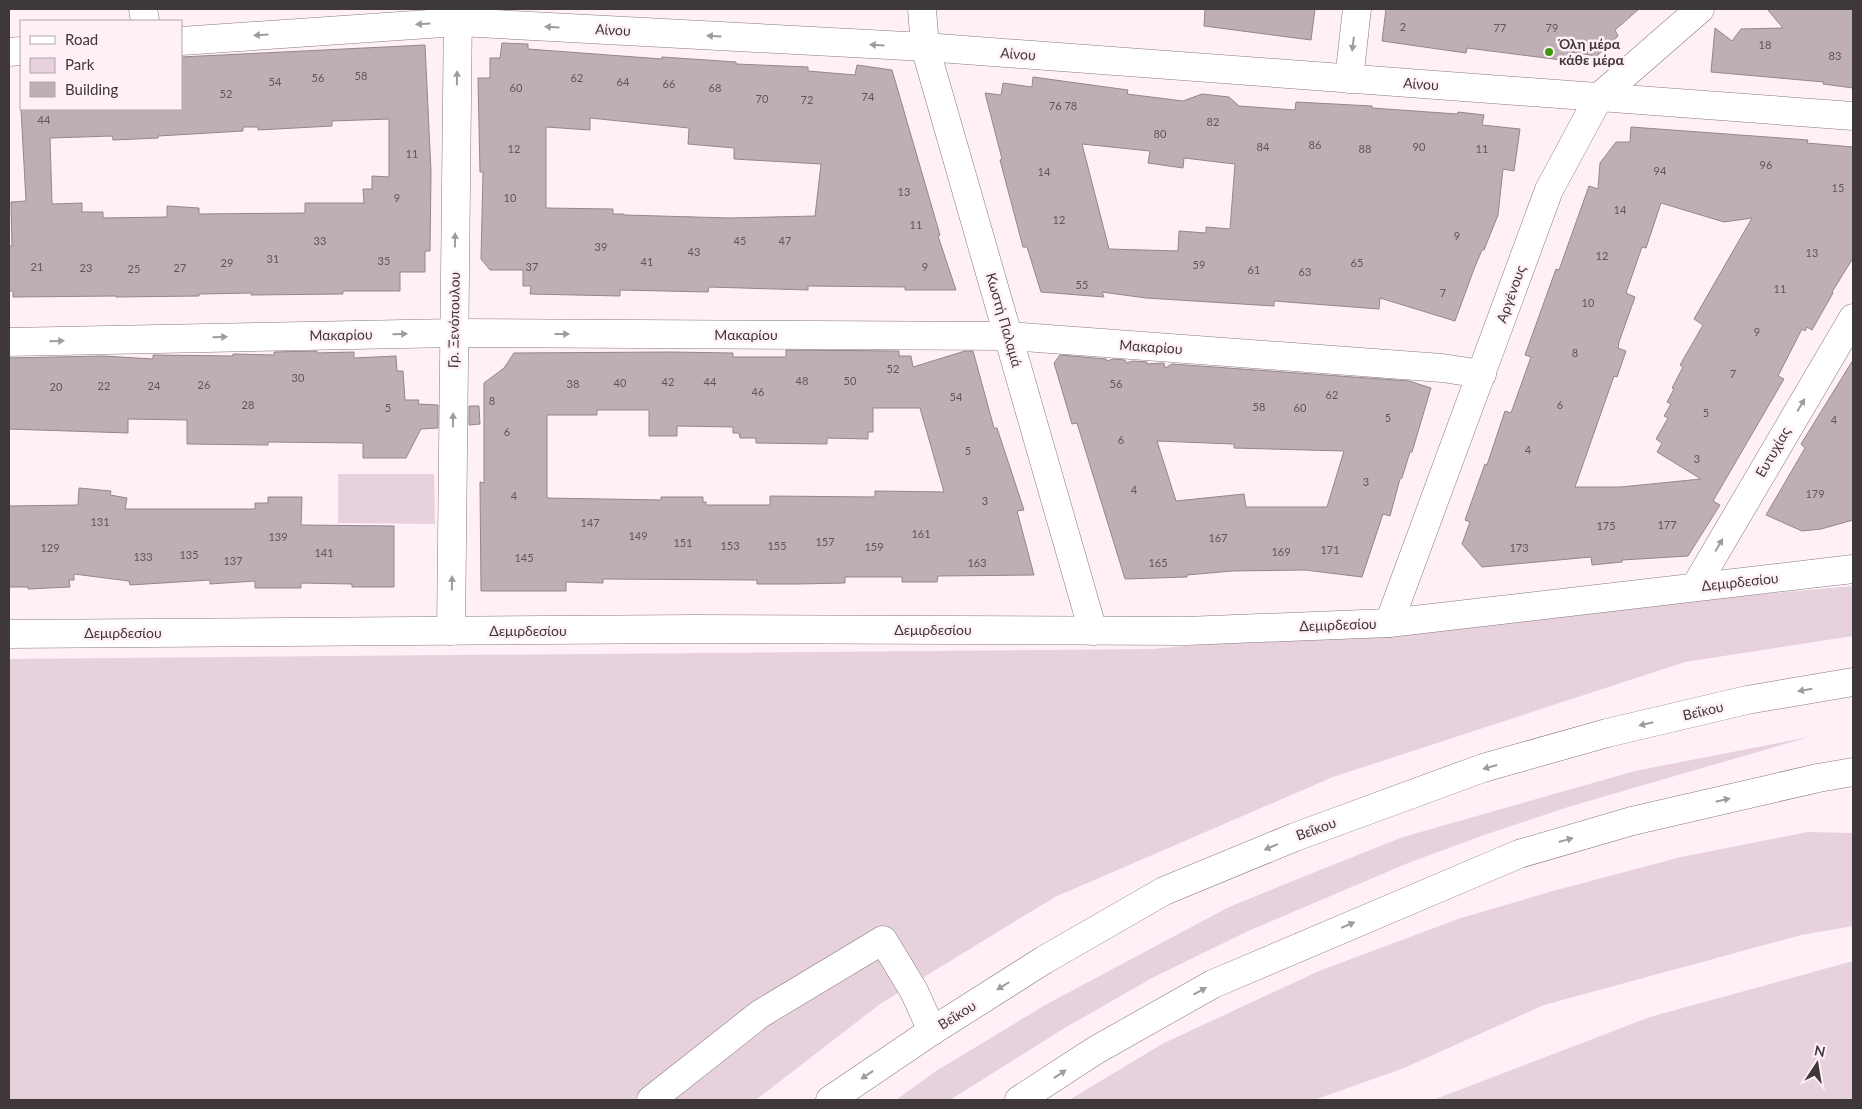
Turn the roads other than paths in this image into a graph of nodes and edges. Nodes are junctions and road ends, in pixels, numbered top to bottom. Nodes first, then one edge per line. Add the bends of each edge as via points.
1 (922, 9) edge
2 (1357, 9) edge
3 (1700, 9) edge
4 (458, 15) edge
5 (182, 40) edge
6 (925, 47) junction
7 (1349, 79) junction
8 (1599, 97) junction
9 (1853, 116) edge
10 (1853, 318) edge
11 (454, 333) junction
12 (1009, 336) junction
13 (9, 342) edge
14 (1482, 374) junction
15 (1853, 569) edge
16 (1694, 587) junction
17 (1389, 623) junction
18 (451, 631) junction
19 (1093, 631) junction
20 (9, 634) edge
21 (1853, 682) edge
22 (1853, 772) edge
23 (932, 1031) junction
24 (650, 1100) edge
25 (830, 1100) edge
26 (1019, 1100) edge

1 - 6 street, Κωστή Παλαμά
2 -> 7 street
3 - 8 street, Αργένους
4 -> 5 street, Αίνου
6 -> 4 street, Αίνου
11 -> 4 street, Γρ. Ξενόπουλου
6 - 7 street, Αίνου
6 - 12 street, Κωστή Παλαμά
7 - 8 street, Αίνου
8 - 9 street, Αίνου
8 - 14 street, Αργένους via 1549,190
16 -> 10 street, Ευτυχίας
11 -> 12 street, Μακαρίου
13 -> 11 street, Μακαρίου
18 -> 11 street, Γρ. Ξενόπουλου
12 - 14 street, Μακαρίου via 1442,368
12 - 19 street, Κωστή Παλαμά
14 - 17 street, Αργένους
15 - 16 street, Δεμιρδεσίου
16 - 17 street, Δεμιρδεσίου
17 - 19 street, Δεμιρδεσίου via 1186,632
18 - 19 street, Δεμιρδεσίου
18 - 20 street, Δεμιρδεσίου
21 -> 23 street, Βεΐκου via 1747,700 1607,733 1483,768 1295,837 1164,891 1044,960
26 -> 22 street via 1096,1050 1213,984 1519,854 1632,821
23 - 24 street via 914,991 882,940 760,1014
23 -> 25 street, Βεΐκου

